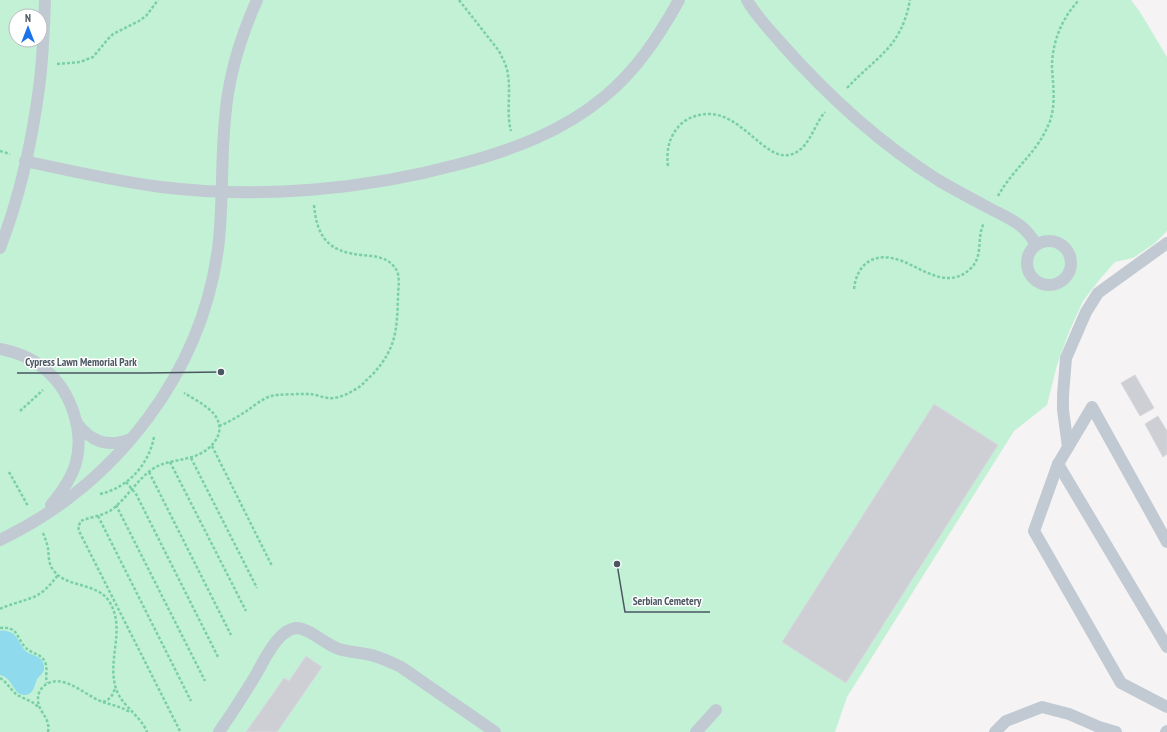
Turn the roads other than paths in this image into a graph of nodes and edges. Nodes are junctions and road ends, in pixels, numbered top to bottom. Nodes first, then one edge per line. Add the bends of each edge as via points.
1 (45, 0) edge
2 (257, 0) edge
3 (679, 0) edge
4 (747, 1) edge
5 (25, 161) junction
6 (222, 191) junction
7 (1167, 243) edge
8 (1036, 244) dead end
9 (0, 248) edge
10 (0, 349) edge
11 (76, 422) junction
12 (132, 438) junction
13 (1068, 447) junction
14 (1058, 464) junction
15 (36, 520) junction
16 (0, 540) edge
17 (1167, 542) edge
18 (1167, 647) edge
19 (1167, 706) edge
20 (716, 710) dead end
21 (218, 732) edge
22 (495, 732) edge
23 (696, 732) edge
24 (995, 732) edge
25 (1116, 732) edge

1 - 5 lane via 42,64 36,111
2 - 6 lane via 239,47 229,89
3 - 6 lane via 659,34 622,80 604,97 540,138 469,162 411,176 313,189
4 - 8 lane via 792,56 836,100 883,141 965,196 1013,220
5 - 6 lane via 129,182
5 - 9 lane
6 - 12 lane via 218,241 202,315 170,384
7 - 13 lane via 1098,293 1086,312 1066,358 1063,410
10 - 11 lane via 29,358 55,378 72,407
11 - 12 lane via 90,437 99,441 120,443
11 - 15 lane via 78,448 69,480
12 - 15 lane via 100,472
13 - 14 lane
13 - 17 lane via 1092,407
14 - 18 lane
14 - 19 lane via 1034,531 1121,683
15 - 16 lane
20 - 23 lane
21 - 22 lane via 281,635 296,628 311,632 330,646 368,654 401,667
24 - 25 lane via 1006,721 1042,707 1069,714

